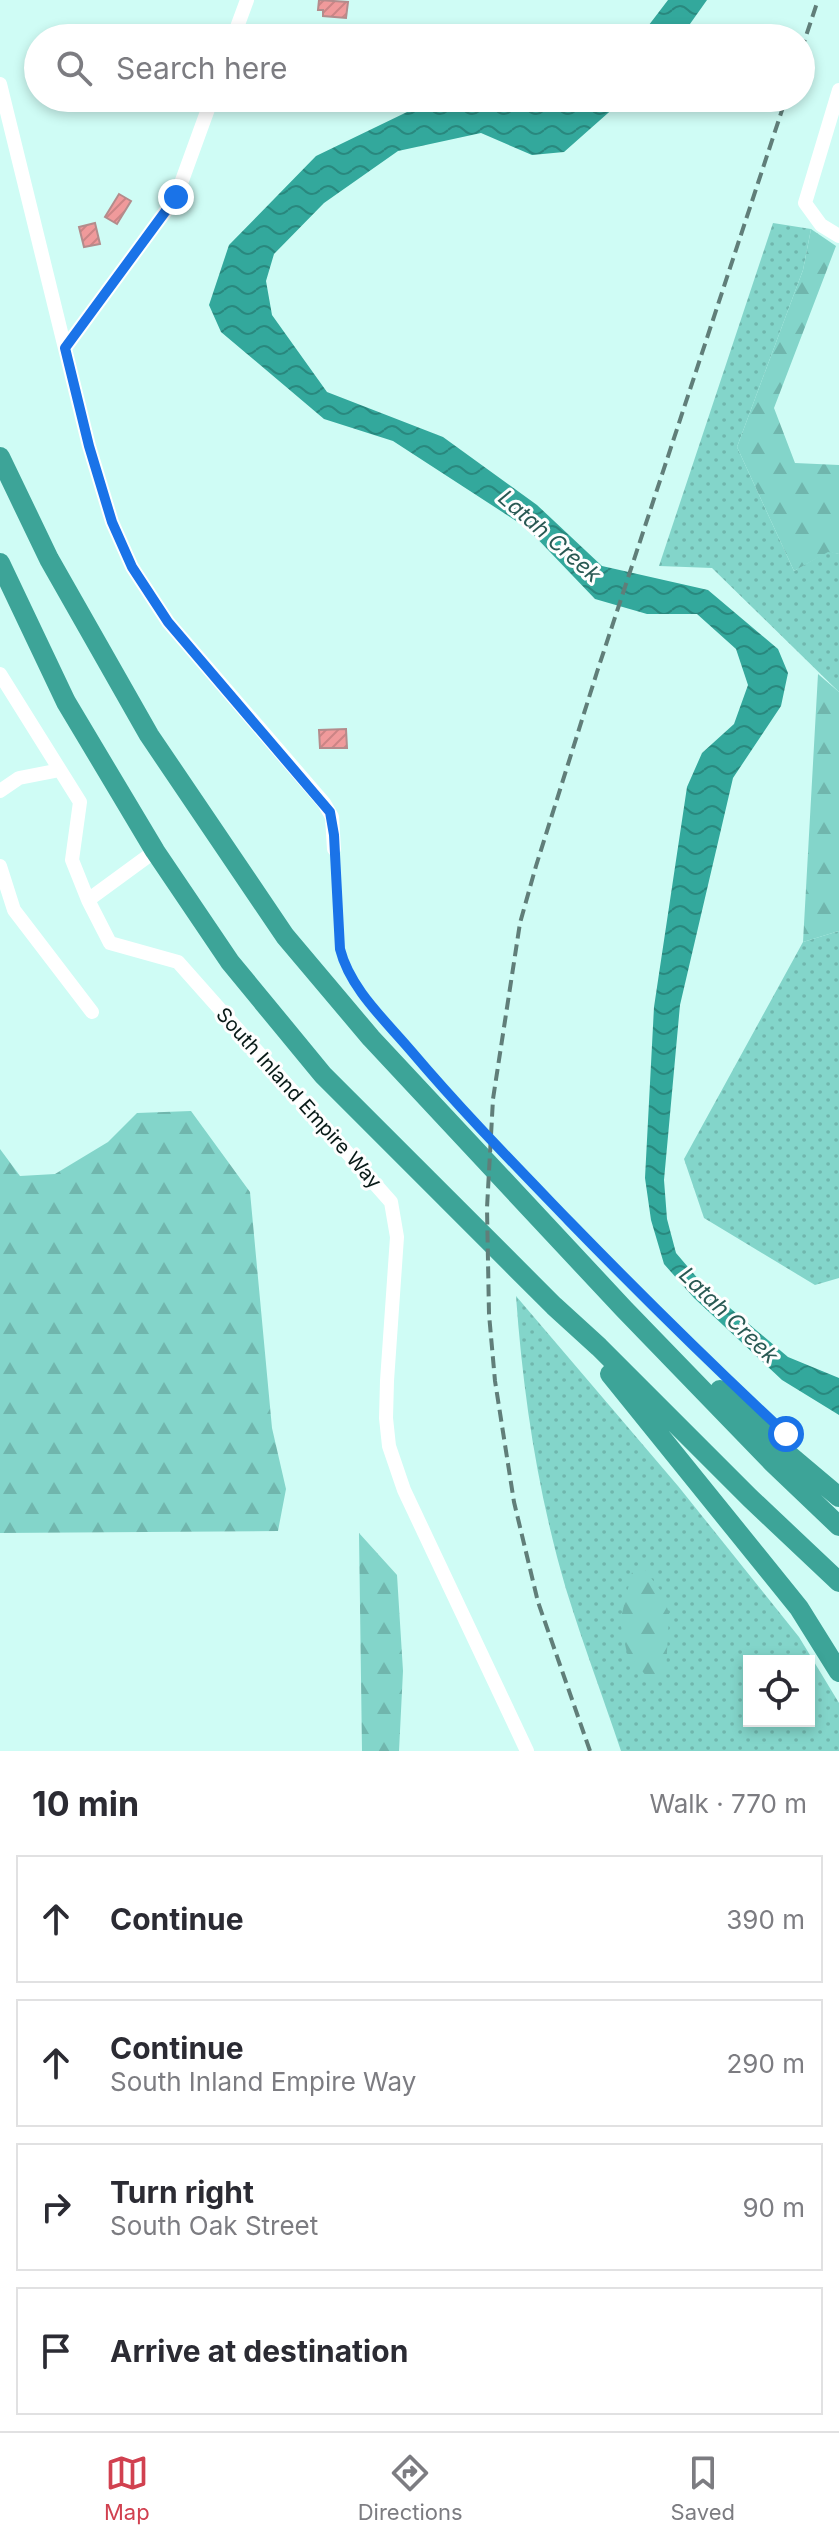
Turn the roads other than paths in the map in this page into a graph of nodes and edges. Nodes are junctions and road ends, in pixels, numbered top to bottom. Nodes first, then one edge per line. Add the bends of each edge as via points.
1 (247, 0) edge
2 (238, 24) edge
3 (0, 84) edge
4 (839, 90) edge
5 (207, 112) edge
6 (839, 236) edge
7 (65, 348) junction
8 (0, 457) edge
9 (0, 563) edge
10 (0, 674) edge
11 (60, 770) junction
12 (0, 791) edge
13 (334, 849) road end
14 (155, 851) junction
15 (0, 866) edge
16 (88, 900) junction
17 (92, 1012) dead end
18 (592, 1275) junction
19 (554, 1306) junction
20 (839, 1497) edge
21 (839, 1526) edge
22 (839, 1582) edge
23 (817, 1633) junction
24 (839, 1664) edge
25 (839, 1672) edge
26 (527, 1751) edge

1 - 2 street
3 - 7 street
4 - 6 street via 805,203 821,225
5 - 7 street via 176,197
7 - 13 street via 112,522 132,567 168,622 324,803 332,817
8 - 18 highway via 49,559 149,735 285,936 371,1038
9 - 14 highway via 66,702
10 - 11 street, South Inland Empire Way
11 - 12 street via 19,778
11 - 16 street, South Inland Empire Way via 80,802 72,860
14 - 16 street
14 - 19 highway via 230,962 323,1075
15 - 17 street via 14,910
16 - 26 street, South Inland Empire Way via 110,943 178,962 391,1202 397,1237 387,1381 389,1446 404,1490
18 - 20 highway via 663,1330 783,1450
18 - 21 highway
19 - 22 highway
19 - 23 highway
23 - 24 highway
23 - 25 highway

